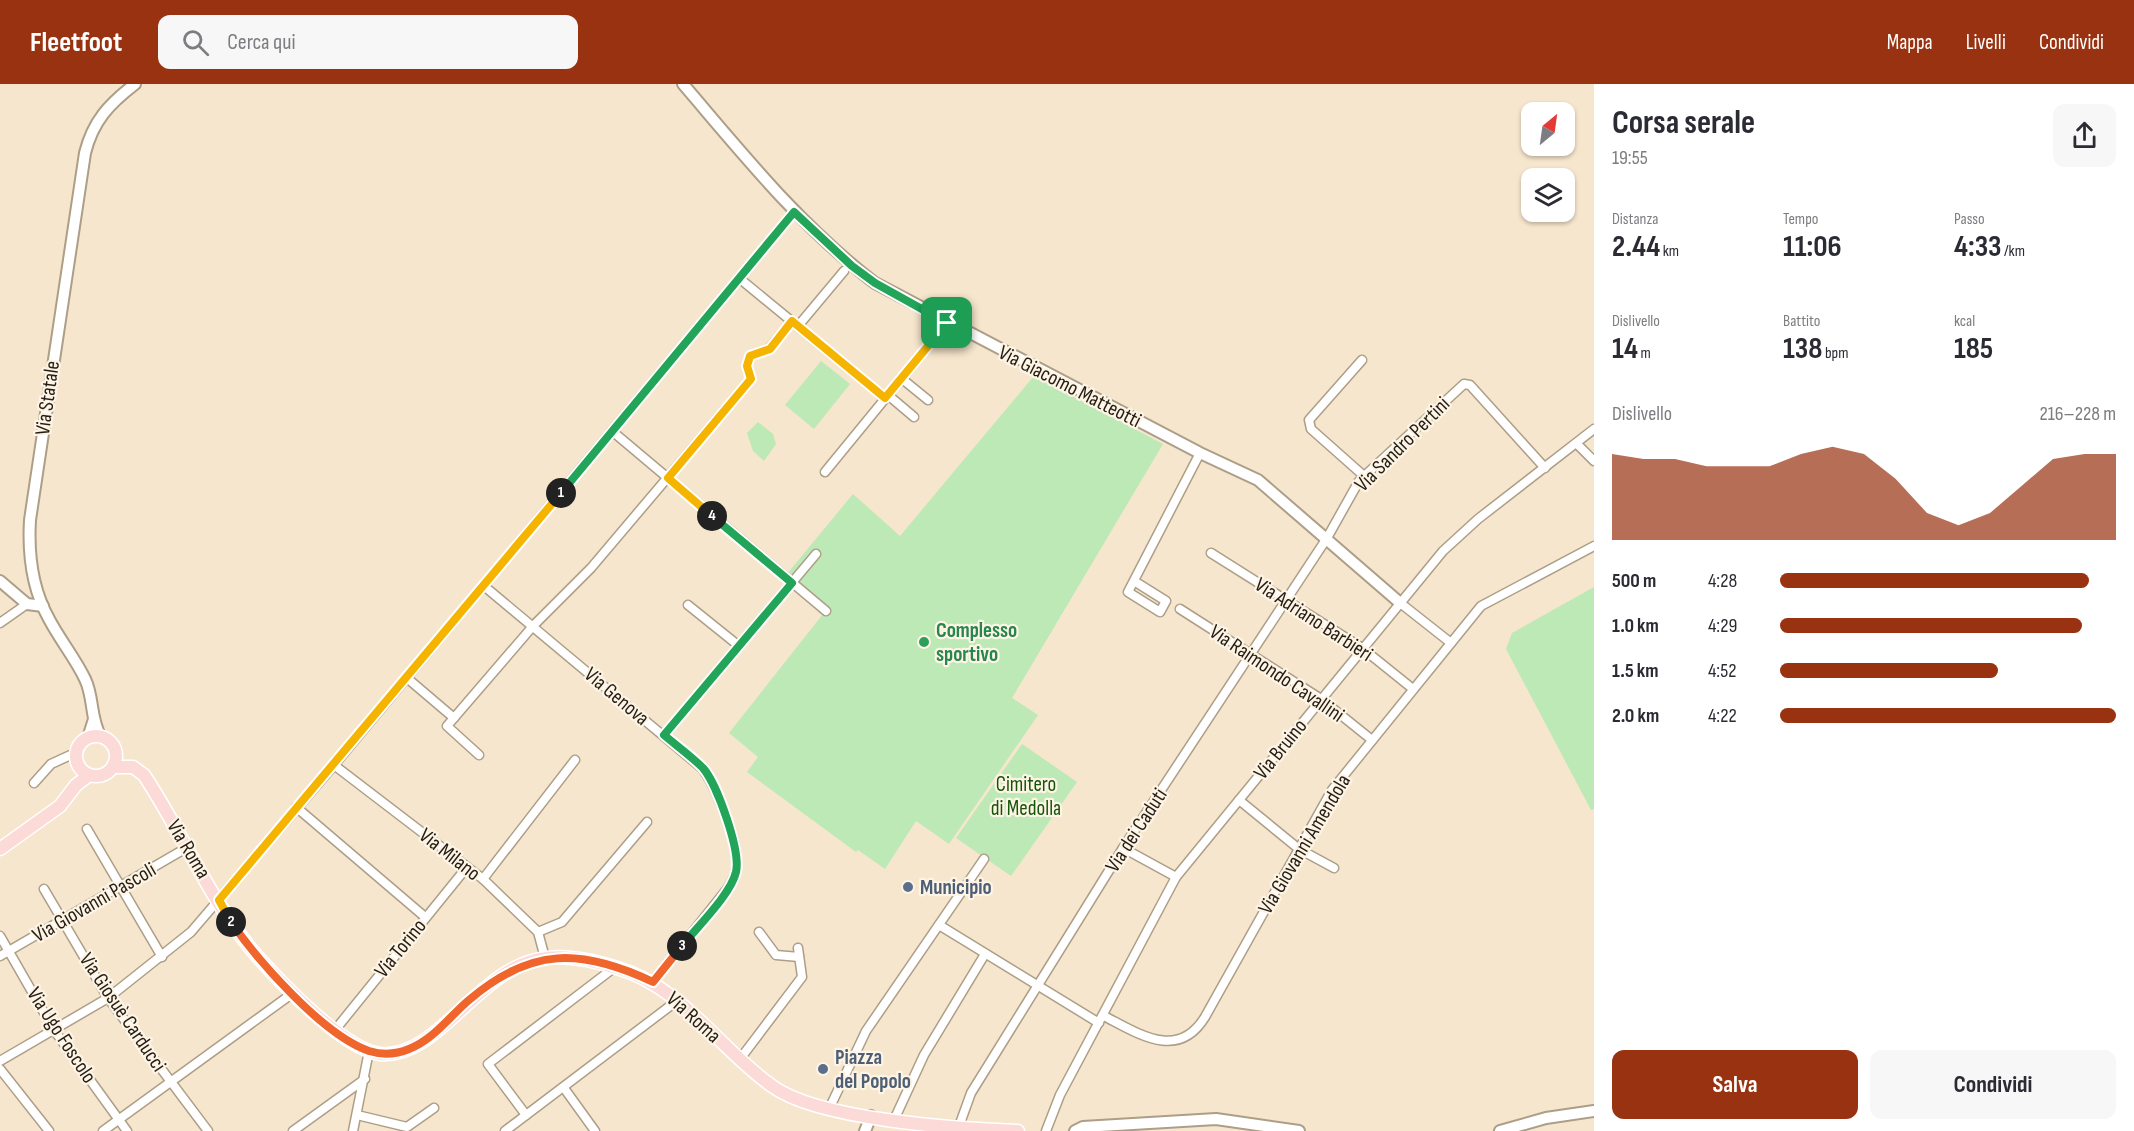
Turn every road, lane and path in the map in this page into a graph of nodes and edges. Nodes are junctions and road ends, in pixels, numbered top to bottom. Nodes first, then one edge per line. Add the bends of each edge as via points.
1 (135, 84) edge
2 (682, 84) edge
3 (794, 212) junction
4 (844, 271) dead end
5 (739, 278) junction
6 (947, 323) junction
7 (795, 324) junction
8 (1362, 360) dead end
9 (901, 378) junction
10 (886, 396) junction
11 (928, 400) dead end
12 (914, 417) dead end
13 (1594, 429) edge
14 (612, 431) junction
15 (1578, 444) junction
16 (1200, 453) junction
17 (1594, 462) edge
18 (1545, 468) junction
19 (825, 472) dead end
20 (1364, 476) junction
21 (668, 478) junction
22 (1327, 538) junction
23 (1594, 546) edge
24 (1211, 553) dead end
25 (816, 554) dead end
26 (0, 581) edge
27 (1134, 581) dead end
28 (792, 583) junction
29 (484, 586) junction
30 (1286, 598) junction
31 (1399, 602) junction
32 (27, 604) junction
33 (688, 604) dead end
34 (43, 606) junction
35 (1180, 609) dead end
36 (826, 611) dead end
37 (0, 623) edge
38 (533, 626) junction
39 (1450, 643) junction
40 (739, 646) junction
41 (1362, 648) junction
42 (1250, 654) junction
43 (407, 678) junction
44 (1413, 689) junction
45 (1321, 699) junction
46 (94, 718) junction
47 (454, 718) junction
48 (664, 735) junction
49 (101, 737) junction
50 (88, 738) junction
51 (1372, 740) junction
52 (75, 753) junction
53 (116, 753) junction
54 (479, 756) dead end
55 (575, 760) dead end
56 (334, 765) junction
57 (78, 766) junction
58 (129, 766) junction
59 (113, 767) junction
60 (88, 776) junction
61 (34, 783) dead end
62 (76, 784) junction
63 (1239, 801) junction
64 (296, 807) junction
65 (647, 822) dead end
66 (87, 830) dead end
67 (188, 847) junction
68 (1123, 848) junction
69 (0, 849) edge
70 (1299, 849) junction
71 (984, 859) dead end
72 (467, 867) junction
73 (1334, 868) dead end
74 (1176, 877) junction
75 (483, 879) junction
76 (120, 886) junction
77 (44, 889) dead end
78 (219, 900) junction
79 (425, 917) junction
80 (61, 920) junction
81 (939, 925) junction
82 (538, 932) junction
83 (759, 932) dead end
84 (0, 936) edge
85 (9, 951) junction
86 (985, 954) junction
87 (0, 956) edge
88 (162, 957) junction
89 (545, 958) junction
90 (615, 967) junction
91 (653, 982) junction
92 (1038, 987) junction
93 (292, 993) junction
94 (108, 998) junction
95 (678, 1000) junction
96 (1101, 1020) junction
97 (54, 1030) junction
98 (335, 1030) junction
99 (369, 1051) junction
100 (741, 1059) junction
101 (0, 1061) edge
102 (0, 1069) edge
103 (365, 1079) junction
104 (170, 1081) junction
105 (564, 1088) junction
106 (830, 1107) junction
107 (434, 1108) dead end
108 (1594, 1111) edge
109 (357, 1115) junction
110 (526, 1115) junction
111 (871, 1116) junction
112 (118, 1119) junction
113 (894, 1120) junction
114 (930, 1128) edge
115 (958, 1129) junction
116 (49, 1131) edge
117 (103, 1131) edge
118 (127, 1131) edge
119 (208, 1131) edge
120 (293, 1131) edge
121 (353, 1131) edge
122 (506, 1131) edge
123 (595, 1131) edge
124 (865, 1131) edge
125 (1018, 1131) edge
126 (1046, 1131) edge
127 (1074, 1131) edge
128 (1299, 1131) edge
129 (1500, 1131) edge

1 - 34 street, Via Statale via 103,112 85,153 30,520 31,565
2 - 3 street, Via Giacomo Matteotti
3 - 5 street
3 - 6 street, Via Giacomo Matteotti via 875,283
4 - 7 street
5 - 7 street
5 - 14 street
6 - 9 street
6 - 16 street, Via Giacomo Matteotti
7 - 10 street
7 - 21 street via 770,349 750,356 747,366 751,379
8 - 20 street via 1309,420 1311,429
9 - 10 street
9 - 11 street
10 - 12 street
10 - 19 street
13 - 15 street, Via Bruino
14 - 21 street
14 - 29 street
15 - 17 street
15 - 18 street, Via Bruino
16 - 22 street, Via Giacomo Matteotti via 1258,480
16 - 27 street
18 - 20 street, Via Sandro Pertini via 1470,385 1464,384
18 - 31 street, Via Bruino via 1478,519
20 - 22 street, Via Sandro Pertini
21 - 28 street
21 - 38 street via 591,568
22 - 30 street, Via dei Caduti
22 - 31 street, Via Giacomo Matteotti
23 - 39 street, Via Giovanni Amendola via 1481,606
24 - 30 street, Via Adriano Barbieri
25 - 28 street
26 - 32 street
28 - 36 street
28 - 40 street
29 - 38 street, Via Genova
29 - 43 street
30 - 41 street, Via Adriano Barbieri
30 - 42 street, Via dei Caduti
31 - 39 street, Via Giacomo Matteotti
31 - 41 street, Via Bruino
32 - 34 street
32 - 37 street
33 - 40 street
34 - 46 street, Via Statale via 85,679
35 - 42 street, Via Raimondo Cavallini
38 - 47 street
38 - 48 street, Via Genova
39 - 44 street, Via Giovanni Amendola
40 - 48 street
41 - 44 street, Via Adriano Barbieri
41 - 45 street, Via Bruino
42 - 45 street, Via Raimondo Cavallini
42 - 68 street, Via dei Caduti
43 - 47 street
43 - 56 street
44 - 51 street, Via Giovanni Amendola
45 - 51 street, Via Raimondo Cavallini
45 - 63 street, Via Bruino
46 - 49 street, Via Statale
46 - 50 street, Via Statale
47 - 54 street via 447,726
48 - 91 street, Via Genova via 708,776 733,837 736,871 728,888
49 - 50 main road
49 - 53 main road via 109,741
50 - 52 main road
51 - 70 street, Via Giovanni Amendola via 1332,790
52 - 57 main road
52 - 61 street via 51,764
53 - 58 main road, Via Roma
53 - 59 main road
55 - 75 street
56 - 64 street
56 - 72 street, Via Milano
57 - 60 main road
57 - 62 main road
58 - 59 main road
58 - 67 main road, Via Roma via 146,777
59 - 60 main road via 102,776
60 - 62 main road
62 - 69 main road via 60,806
63 - 70 street
63 - 74 street, Via Bruino
64 - 78 street
64 - 79 street
65 - 82 street via 562,922
66 - 76 street
67 - 76 street, Via Giovanni Pascoli
67 - 78 main road, Via Roma
68 - 74 street
68 - 92 street, Via dei Caduti
70 - 73 street
70 - 96 street, Via Giovanni Amendola via 1205,1017 1190,1036 1178,1040 1151,1038
71 - 81 street
72 - 75 street, Via Milano
72 - 79 street, Via Torino
74 - 96 street, Via Bruino
75 - 82 street, Via Milano
76 - 80 street, Via Giovanni Pascoli
76 - 88 street
77 - 80 street, Via Giosuè Carducci
78 - 88 street
78 - 93 main road, Via Roma via 243,939
79 - 98 street, Via Torino
80 - 85 street, Via Giovanni Pascoli
80 - 94 street, Via Giosuè Carducci
81 - 86 street
81 - 106 street via 866,1030
82 - 89 street
83 - 100 street via 777,955 799,953 802,977
84 - 85 street, Via Ugo Foscolo
85 - 87 street, Via Giovanni Pascoli
85 - 97 street, Via Ugo Foscolo
86 - 92 street
86 - 113 street via 924,1054
88 - 94 street
89 - 90 main road, Via Roma
89 - 99 main road, Via Roma via 525,964 488,985 421,1044 392,1053
90 - 91 main road, Via Roma
90 - 110 street via 488,1064
91 - 95 main road, Via Roma
92 - 96 street
92 - 115 street, Via dei Caduti via 971,1093
93 - 98 main road, Via Roma
93 - 104 street
94 - 97 street
94 - 104 street, Via Giosuè Carducci
95 - 100 main road, Via Roma
95 - 105 street
96 - 126 street, Via Bruino via 1060,1095
97 - 101 street
97 - 112 street, Via Ugo Foscolo
98 - 99 main road, Via Roma
99 - 103 street
100 - 106 main road, Via Roma via 775,1088
102 - 116 street
103 - 109 street
103 - 120 street
104 - 112 street
104 - 119 street, Via Giosuè Carducci
105 - 110 street
105 - 123 street
106 - 111 main road, Via Roma
107 - 109 street via 407,1127
108 - 129 street via 1546,1118
109 - 121 street
110 - 122 street
111 - 113 main road, Via Roma
111 - 124 street
112 - 117 street
112 - 118 street, Via Ugo Foscolo
113 - 114 main road, Via Roma
114 - 115 main road, Via Roma
115 - 125 main road, Via Roma
127 - 128 street via 1083,1127 1216,1119

